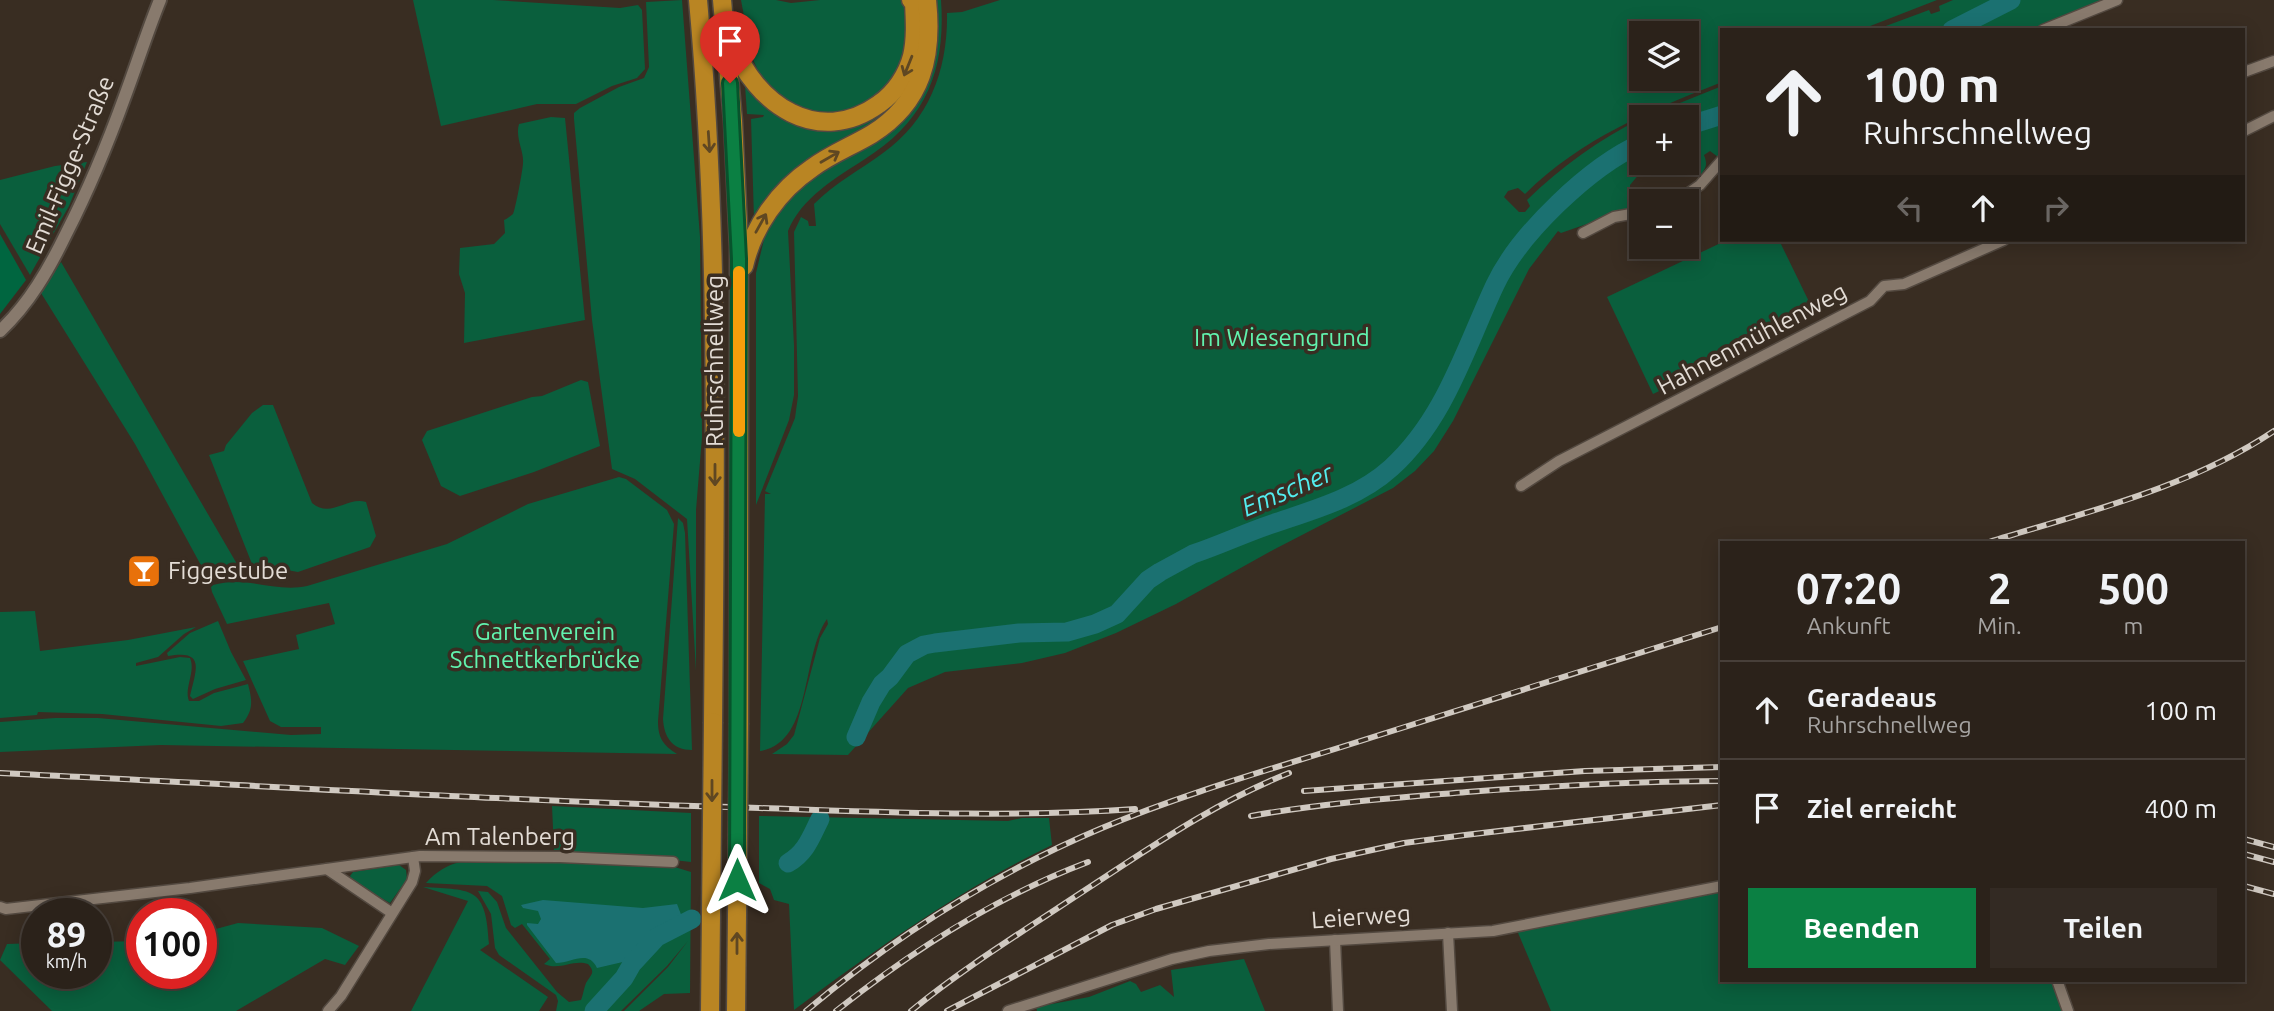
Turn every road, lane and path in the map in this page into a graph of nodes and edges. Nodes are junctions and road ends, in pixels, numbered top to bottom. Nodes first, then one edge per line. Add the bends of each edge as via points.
1 (151, 0) edge
2 (160, 0) edge
3 (698, 0) edge
4 (2117, 0) edge
5 (916, 1) edge
6 (723, 6) edge
7 (2062, 26) edge
8 (142, 42) junction
9 (2274, 61) edge
10 (2245, 72) edge
11 (2274, 116) edge
12 (2245, 130) edge
13 (1720, 162) edge
14 (1694, 189) edge
15 (1629, 215) edge
16 (1583, 233) dead end
17 (1999, 242) edge
18 (739, 297) junction
19 (0, 331) edge
20 (1521, 486) dead end
21 (412, 857) junction
22 (673, 862) dead end
23 (327, 869) junction
24 (1720, 886) edge
25 (0, 907) edge
26 (392, 913) junction
27 (1448, 933) junction
28 (1335, 940) junction
29 (2058, 982) edge
30 (328, 1011) edge
31 (710, 1011) edge
32 (736, 1011) edge
33 (1008, 1011) edge
34 (1338, 1011) edge
35 (1452, 1011) edge
36 (2068, 1011) edge

1 - 8 street, Emil-Figge-Straße
2 - 8 street, Emil-Figge-Straße
3 -> 31 highway, Ruhrschnellweg, bridge via 715,277
4 - 7 street
5 -> 6 highway via 912,57 900,83 868,112 827,121 791,113 755,85 736,53
18 -> 5 highway via 750,247 777,200 813,166 889,122 920,81 930,30
6 - 18 highway, Ruhrschnellweg via 733,121
8 - 19 street, Emil-Figge-Straße via 80,206 39,284
9 - 10 street
11 - 12 street
13 - 14 street
15 - 16 street
17 - 20 street, Hahnenmühlenweg via 1904,284 1884,286 1870,301 1559,461
32 -> 18 highway, Ruhrschnellweg, bridge
21 - 22 street, Am Talenberg
21 - 23 street, Am Talenberg
21 - 26 street via 412,882
23 - 25 street, Am Talenberg
23 - 26 street
24 - 27 street, Leierweg via 1493,930
26 - 30 street
27 - 28 street, Leierweg
27 - 35 street
28 - 33 street, Leierweg via 1189,955
28 - 34 street
29 - 36 street

